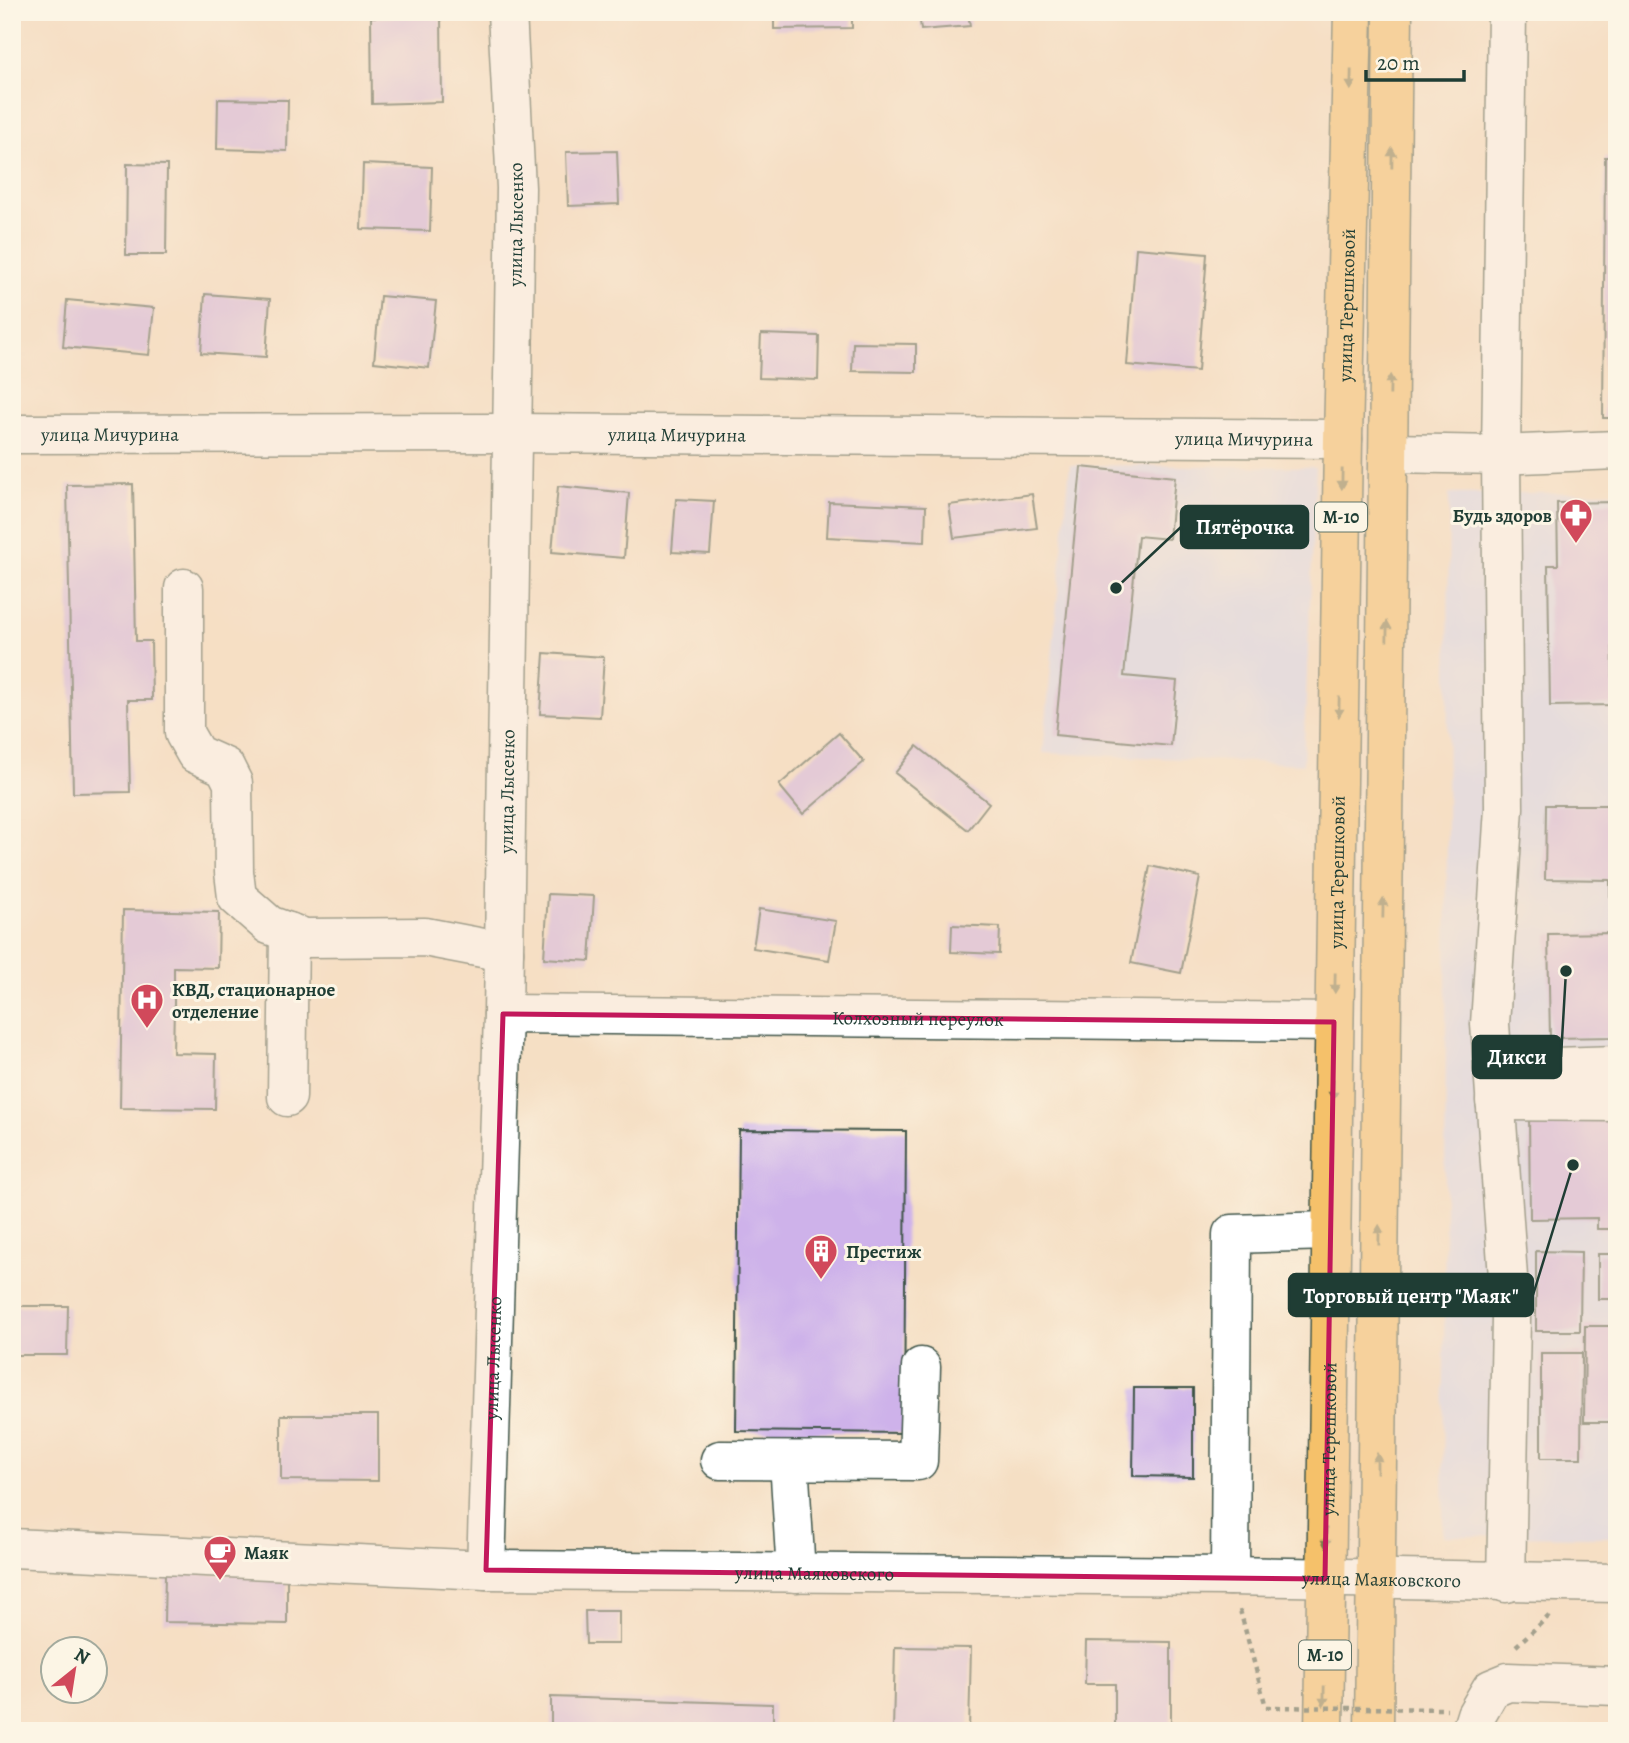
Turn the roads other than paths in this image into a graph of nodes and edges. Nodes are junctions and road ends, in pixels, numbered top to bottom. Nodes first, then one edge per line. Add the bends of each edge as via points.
1 (507, 12) edge
2 (1353, 12) edge
3 (1393, 12) edge
4 (1507, 12) edge
5 (12, 433) edge
6 (512, 433) junction
7 (1343, 439) junction
8 (1617, 450) edge
9 (1389, 453) junction
10 (1502, 455) junction
11 (184, 588) dead end
12 (289, 932) junction
13 (504, 952) junction
14 (503, 1014) junction
15 (1334, 1022) junction
16 (1617, 1065) edge
17 (1494, 1085) junction
18 (287, 1097) dead end
19 (1617, 1102) edge
20 (1329, 1231) junction
21 (921, 1367) dead end
22 (720, 1460) dead end
23 (789, 1461) junction
24 (12, 1548) edge
25 (486, 1570) junction
26 (796, 1573) junction
27 (1230, 1576) junction
28 (1325, 1579) junction
29 (1376, 1580) junction
30 (1506, 1583) junction
31 (1617, 1583) edge
32 (1617, 1686) edge
33 (1459, 1720) edge
34 (1324, 1731) edge
35 (1374, 1731) edge

1 - 6 street, улица Лысенко via 516,188
2 -> 7 highway, улица Терешковой / М-10
9 -> 3 highway, М-10
4 - 10 street
5 - 6 street, улица Мичурина
6 - 7 street, улица Мичурина
6 - 13 street, улица Лысенко
7 -> 15 highway, улица Терешковой / М-10
8 - 10 street
9 - 10 street
29 -> 9 highway, М-10
10 - 17 street via 1504,808 1490,1024
11 - 12 street via 184,733 195,754 225,767 233,783 237,897 269,925
12 - 13 street via 304,938 425,937
12 - 18 street
13 - 14 street, улица Лысенко
14 - 15 street, Колхозный переулок
14 - 25 street, улица Лысенко
15 -> 20 highway, улица Терешковой / М-10
16 - 17 street
17 - 19 street
17 - 30 street via 1511,1319
20 - 27 street via 1232,1234
20 -> 28 highway, улица Терешковой / М-10
21 - 23 street via 918,1461
22 - 23 street
23 - 26 street
24 - 25 street, улица Маяковского
25 - 26 street, улица Маяковского
26 - 27 street, улица Маяковского
27 - 28 street, улица Маяковского
28 - 29 street, улица Маяковского
28 -> 34 highway, улица Терешковой / М-10
29 - 30 street, улица Маяковского
29 - 35 highway, М-10
30 - 31 street, улица Маяковского
32 - 33 street via 1508,1682 1491,1689 1476,1715

